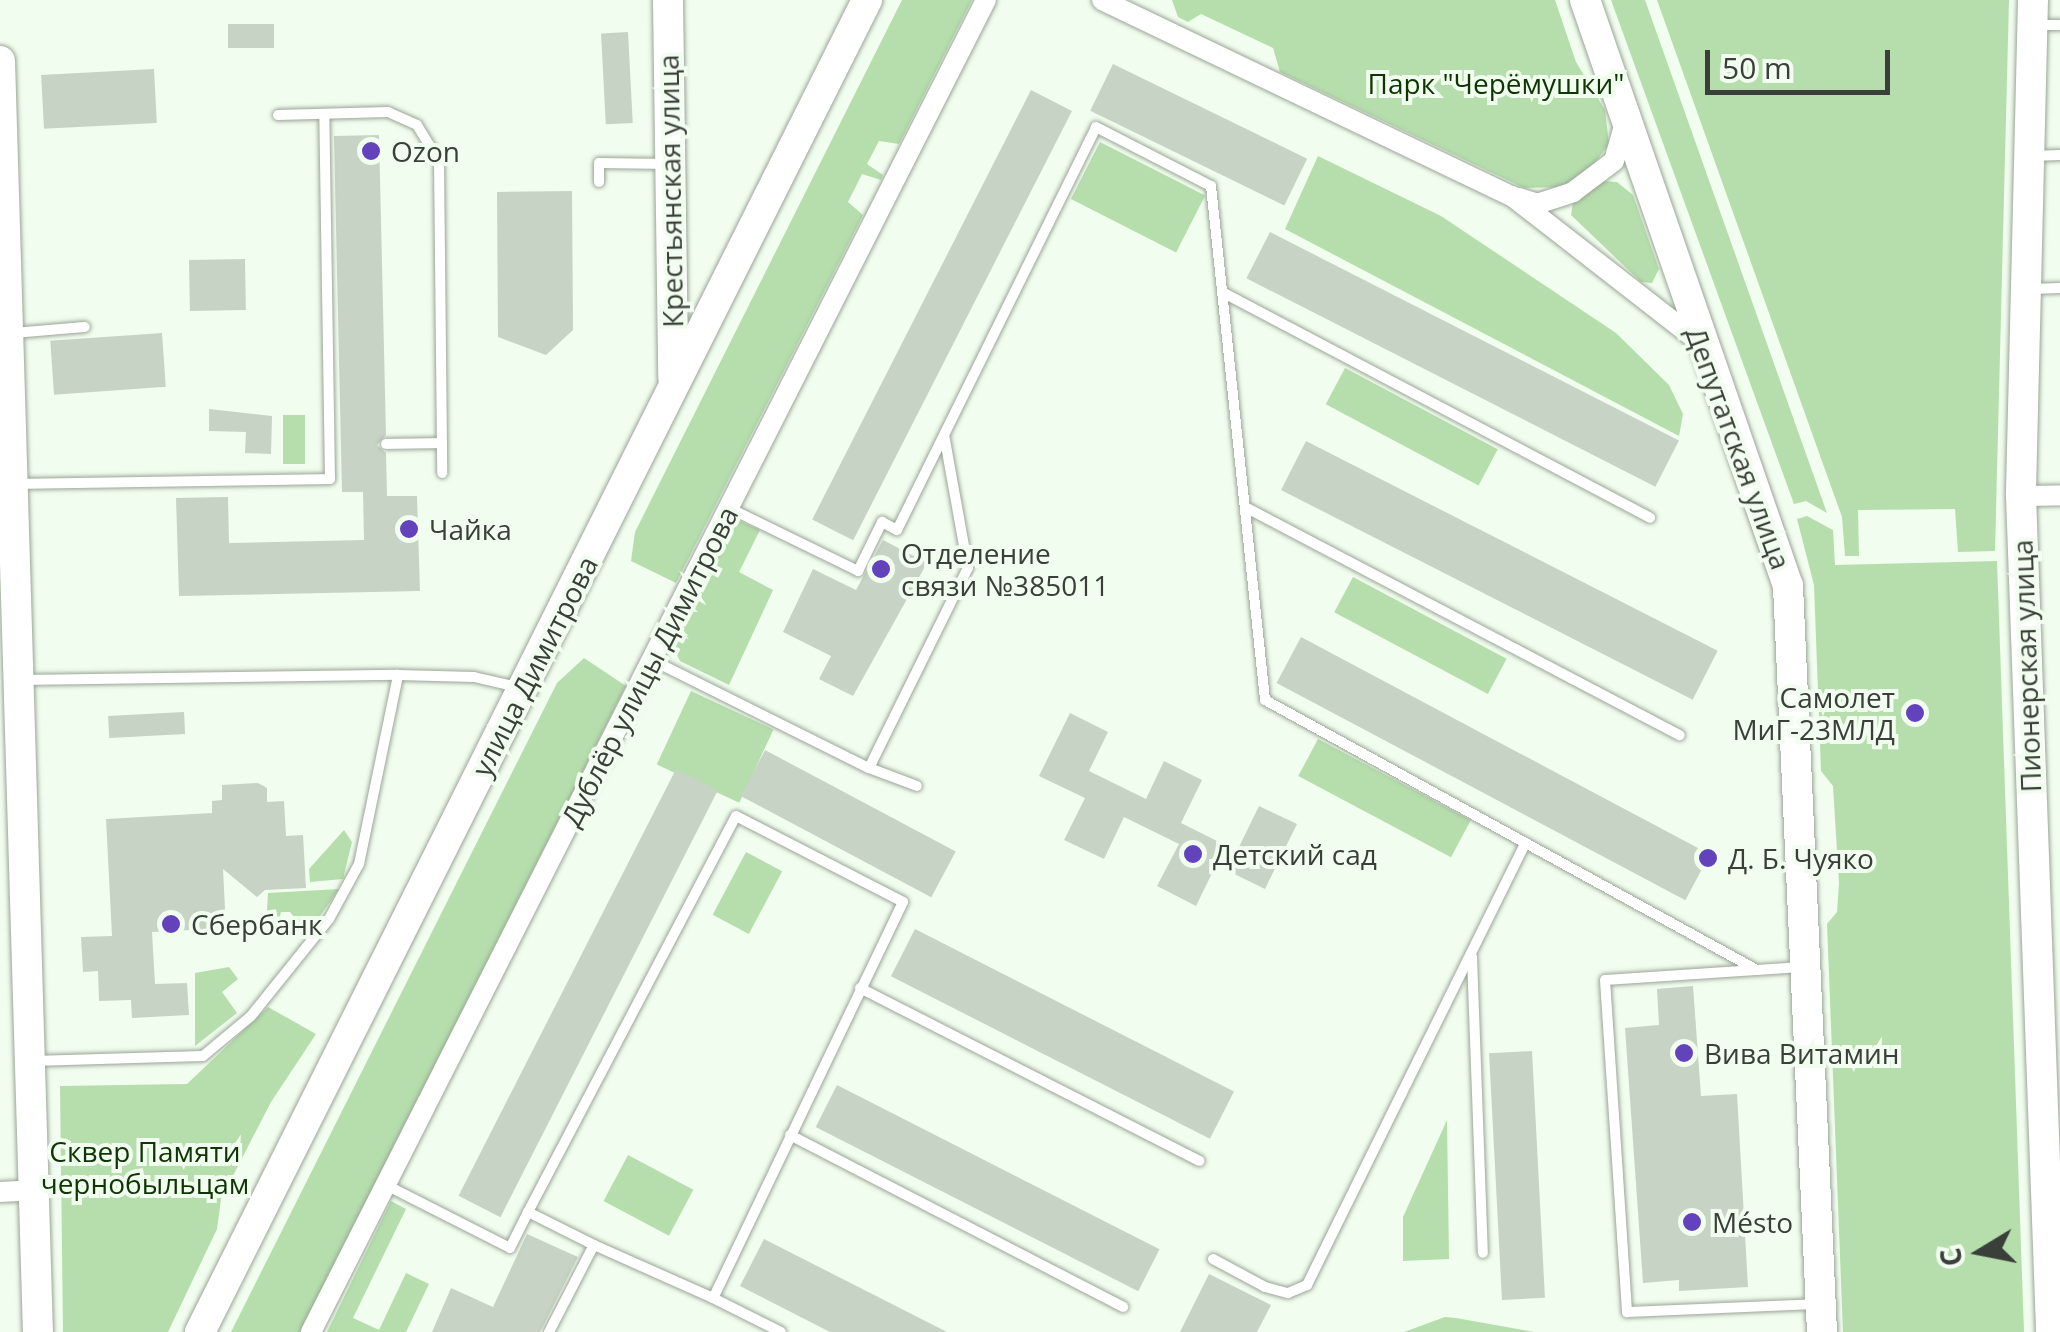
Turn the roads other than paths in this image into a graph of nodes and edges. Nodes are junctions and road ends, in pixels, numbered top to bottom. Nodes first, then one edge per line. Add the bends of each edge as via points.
1 (668, 0) edge
2 (867, 0) edge
3 (986, 0) edge
4 (1102, 0) edge
5 (1585, 0) edge
6 (2042, 17) edge
7 (0, 61) edge
8 (324, 114) junction
9 (278, 115) dead end
10 (1625, 123) junction
11 (2046, 156) edge
12 (670, 164) junction
13 (599, 182) dead end
14 (1512, 196) junction
15 (2060, 288) edge
16 (2028, 289) junction
17 (1222, 292) junction
18 (85, 327) dead end
19 (7, 333) junction
20 (1702, 344) junction
21 (673, 382) junction
22 (944, 434) junction
23 (386, 444) dead end
24 (442, 444) junction
25 (442, 473) dead end
26 (11, 484) junction
27 (2060, 494) edge
28 (2021, 496) junction
29 (1245, 507) junction
30 (728, 508) junction
31 (1650, 518) dead end
32 (6, 520) edge
33 (652, 660) junction
34 (398, 675) junction
35 (16, 680) junction
36 (523, 688) junction
37 (1680, 735) dead end
38 (869, 768) junction
39 (918, 786) dead end
40 (1525, 842) junction
41 (1472, 956) junction
42 (1807, 966) junction
43 (1757, 970) junction
44 (860, 988) junction
45 (28, 1061) junction
46 (790, 1135) junction
47 (1199, 1161) dead end
48 (386, 1185) junction
49 (33, 1190) junction
50 (0, 1192) edge
51 (2053, 1202) edge
52 (528, 1212) junction
53 (594, 1245) junction
54 (1482, 1253) dead end
55 (1213, 1258) dead end
56 (713, 1298) junction
57 (1124, 1307) dead end
58 (1822, 1318) edge
59 (38, 1332) edge
60 (200, 1332) edge
61 (311, 1332) edge
62 (549, 1332) edge
63 (781, 1332) edge
64 (2051, 1332) edge

1 - 12 main road, Крестьянская улица
2 - 21 main road, улица Димитрова
3 - 30 street, Дублёр улицы Димитрова
4 - 14 street
5 - 10 main road, Депутатская улица
6 - 11 main road, Пионерская улица
7 - 19 main road
8 - 9 lane
8 - 24 lane via 388,112 417,125 439,161
8 - 26 lane via 335,446 330,480
10 - 14 street via 1614,161 1572,192 1536,204
10 - 20 main road, Депутатская улица
11 - 16 main road, Пионерская улица
12 - 13 lane via 599,163
12 - 21 main road, Крестьянская улица
14 - 20 street
15 - 16 lane
16 - 28 main road, Пионерская улица
17 - 22 lane via 1211,186 1096,126
17 - 29 lane
17 - 31 lane
18 - 19 lane
19 - 26 main road
20 - 42 main road, Депутатская улица via 1788,586
21 - 36 main road, улица Димитрова
22 - 30 lane via 897,530 882,522 858,571
22 - 38 lane via 968,568
23 - 24 lane
24 - 25 lane
26 - 32 main road
27 - 28 street
28 - 51 main road, Пионерская улица
29 - 37 lane
29 - 40 lane via 1265,700
30 - 33 street, Дублёр улицы Димитрова
32 - 35 main road
33 - 38 lane
33 - 48 street, Дублёр улицы Димитрова
34 - 35 lane
34 - 36 lane via 474,677
34 - 45 lane via 359,864 329,919 251,1016 203,1056
35 - 45 main road
36 - 60 main road, улица Димитрова
38 - 39 lane
40 - 41 lane
40 - 43 lane
41 - 54 lane
41 - 55 lane via 1307,1285 1288,1293 1265,1287
42 - 43 lane
42 - 58 main road, Депутатская улица
43 - 58 lane via 1605,980 1627,1312
44 - 46 lane
44 - 47 lane
44 - 52 lane via 903,902 736,816
45 - 49 main road
46 - 56 lane
46 - 57 lane
48 - 52 lane via 510,1248
48 - 61 street, Дублёр улицы Димитрова
49 - 50 street
49 - 59 main road
51 - 64 main road, Пионерская улица
52 - 53 lane
53 - 56 lane
53 - 62 lane
56 - 63 lane

